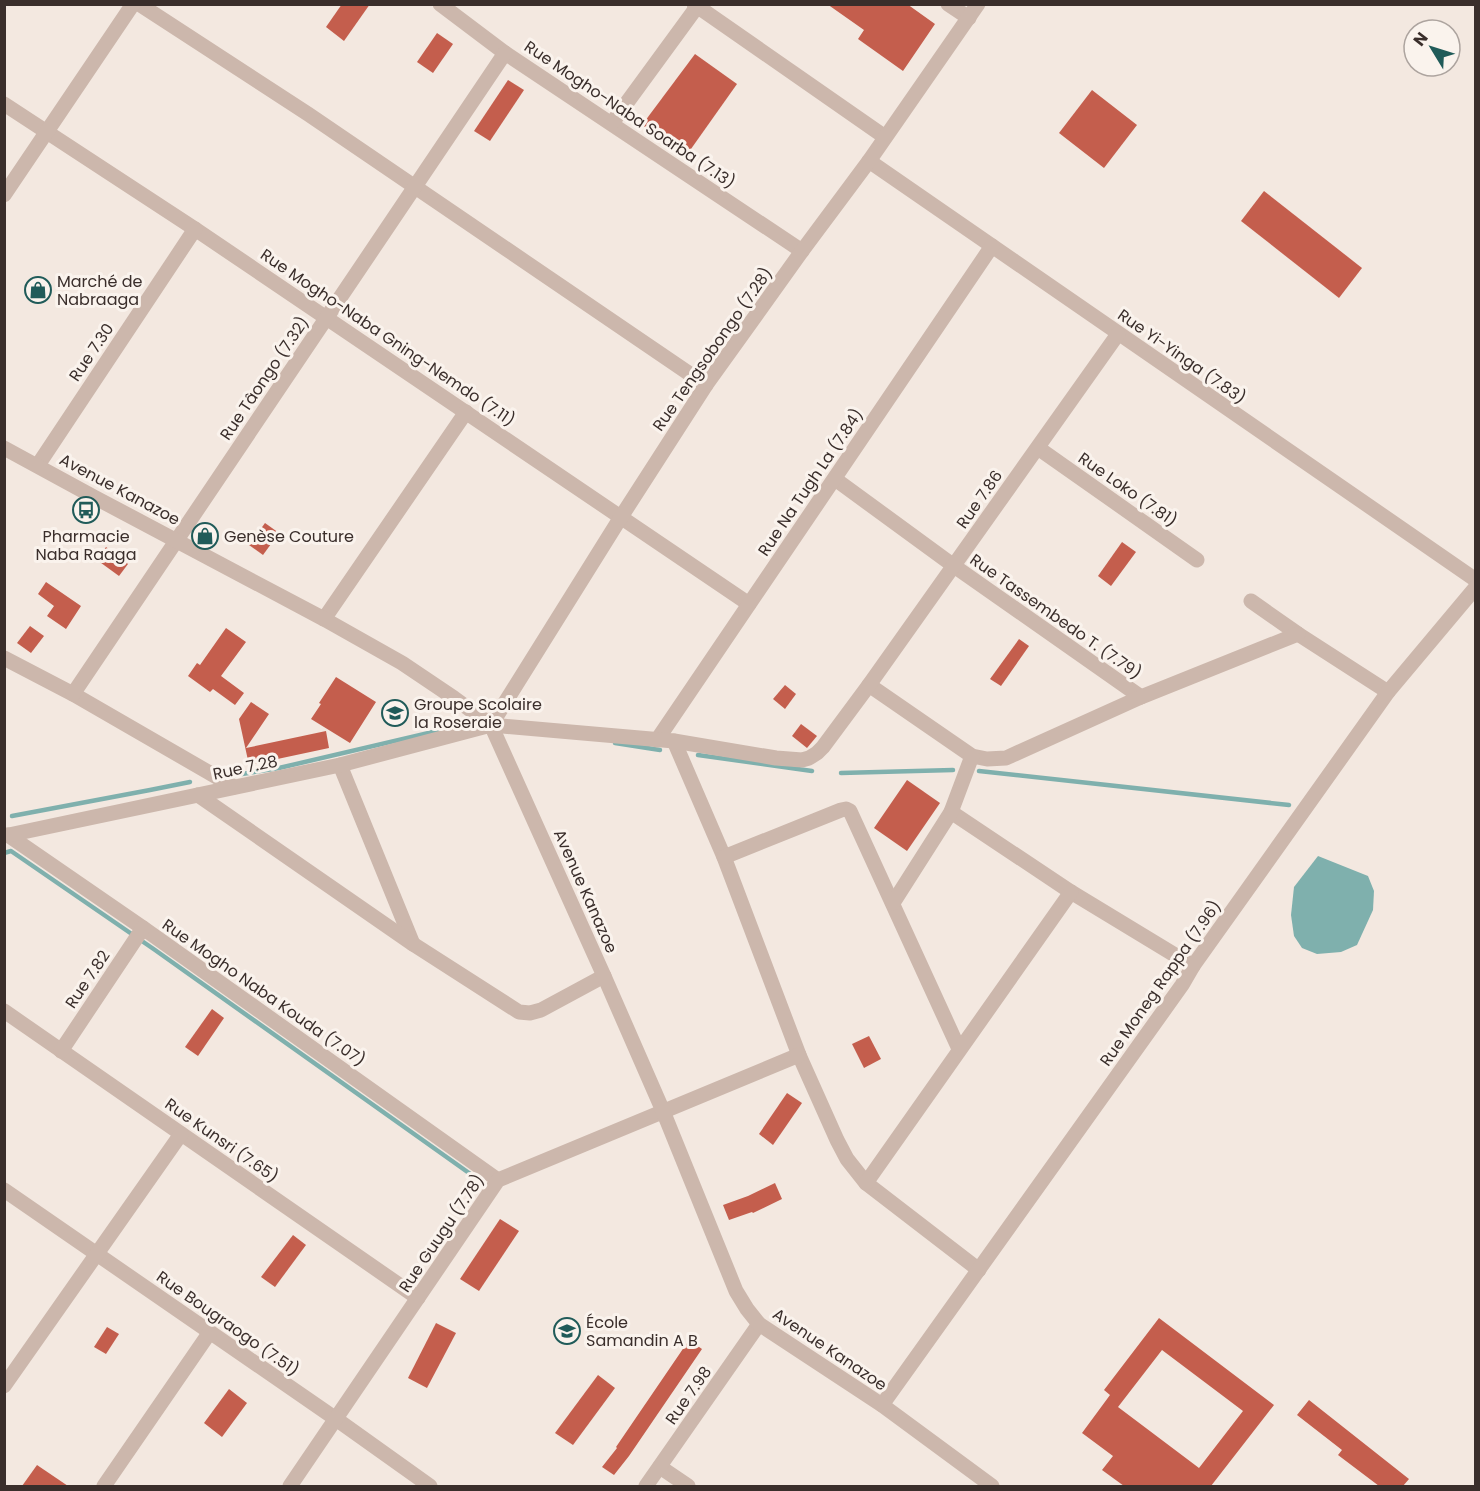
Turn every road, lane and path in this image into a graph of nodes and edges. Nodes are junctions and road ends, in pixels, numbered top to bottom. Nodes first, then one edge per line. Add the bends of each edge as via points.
1 (133, 4) edge
2 (139, 4) edge
3 (440, 4) edge
4 (948, 4) edge
5 (978, 4) edge
6 (697, 5) edge
7 (969, 18) junction
8 (505, 53) junction
9 (4, 104) edge
10 (612, 123) junction
11 (47, 132) junction
12 (885, 137) junction
13 (869, 161) junction
14 (415, 188) junction
15 (4, 195) edge
16 (195, 228) junction
17 (992, 246) junction
18 (802, 251) junction
19 (326, 319) junction
20 (1118, 334) junction
21 (706, 386) junction
22 (466, 412) junction
23 (4, 448) edge
24 (1038, 448) junction
25 (38, 465) junction
26 (834, 479) junction
27 (621, 517) junction
28 (177, 540) junction
29 (1197, 560) dead end
30 (954, 566) junction
31 (1476, 580) edge
32 (1476, 587) edge
33 (1251, 601) dead end
34 (748, 604) junction
35 (324, 619) junction
36 (1298, 634) junction
37 (4, 658) edge
38 (869, 685) junction
39 (1388, 692) junction
40 (73, 694) junction
41 (1141, 697) junction
42 (491, 725) junction
43 (657, 740) junction
44 (674, 741) junction
45 (972, 756) junction
46 (340, 765) junction
47 (234, 787) junction
48 (198, 795) junction
49 (951, 812) junction
50 (6, 836) edge
51 (724, 857) junction
52 (1071, 891) junction
53 (893, 903) junction
54 (143, 928) junction
55 (413, 944) junction
56 (1193, 966) junction
57 (604, 976) junction
58 (4, 1011) edge
59 (959, 1049) junction
60 (61, 1051) junction
61 (799, 1055) junction
62 (663, 1111) junction
63 (181, 1134) junction
64 (498, 1180) junction
65 (866, 1183) junction
66 (4, 1190) edge
67 (97, 1254) junction
68 (979, 1270) junction
69 (418, 1298) junction
70 (759, 1324) junction
71 (210, 1332) junction
72 (4, 1386) edge
73 (882, 1405) junction
74 (336, 1419) junction
75 (660, 1467) junction
76 (104, 1486) edge
77 (290, 1486) edge
78 (430, 1486) edge
79 (646, 1486) edge
80 (688, 1486) edge
81 (992, 1486) edge

1 - 11 street
2 - 14 street
3 - 8 street, Rue Mogho-Naba Soarba (7.13)
4 - 7 street
5 - 7 street, Rue Tengsobongo (7.28)
6 - 10 street
6 - 12 street
7 - 12 street, Rue Tengsobongo (7.28)
8 - 10 street, Rue Mogho-Naba Soarba (7.13)
8 - 14 street, Rue Tâongo (7.32)
9 - 11 street, Rue Mogho-Naba Gning-Nemdo (7.11)
10 - 18 street, Rue Mogho-Naba Soarba (7.13)
11 - 15 street
11 - 16 street, Rue Mogho-Naba Gning-Nemdo (7.11)
12 - 13 street, Rue Tengsobongo (7.28)
13 - 17 street, Rue Yi-Yinga (7.83)
13 - 18 street, Rue Tengsobongo (7.28)
14 - 19 street, Rue Tâongo (7.32)
14 - 21 street
16 - 19 street, Rue Mogho-Naba Gning-Nemdo (7.11)
16 - 25 street, Rue 7.30
17 - 20 street, Rue Yi-Yinga (7.83)
17 - 26 street, Rue Na Tugh La (7.84)
18 - 21 street, Rue Tengsobongo (7.28)
19 - 22 street, Rue Mogho-Naba Gning-Nemdo (7.11)
19 - 28 street, Rue Tâongo (7.32)
20 - 24 street, Rue 7.86
20 - 31 street, Rue Yi-Yinga (7.83)
21 - 27 street, Rue Tengsobongo (7.28)
22 - 27 street, Rue Mogho-Naba Gning-Nemdo (7.11)
22 - 35 street
23 - 25 street, Avenue Kanazoe
24 - 29 street, Rue Loko (7.81)
24 - 30 street, Rue 7.86
25 - 28 street, Avenue Kanazoe
26 - 30 street, Rue Tassembedo T. (7.79)
26 - 34 street, Rue Na Tugh La (7.84)
27 - 34 street, Rue Mogho-Naba Gning-Nemdo (7.11)
27 - 42 street, Rue Tengsobongo (7.28)
28 - 35 street, Avenue Kanazoe
28 - 40 street, Rue Tâongo (7.32)
30 - 38 street, Rue 7.86
30 - 41 street, Rue Tassembedo T. (7.79)
32 - 39 street, Rue Moneg Rappa (7.96)
33 - 36 street
34 - 43 street, Rue Na Tugh La (7.84)
35 - 42 street, Avenue Kanazoe via 402,663
36 - 39 street
36 - 41 street
37 - 40 street
38 - 44 street, Rue 7.86 via 823,747 810,758 776,758
38 - 45 street
39 - 56 street, Rue Moneg Rappa (7.96)
40 - 47 street
41 - 45 street via 1006,758
42 - 43 street
42 - 46 street, Rue 7.28
42 - 57 street, Avenue Kanazoe
43 - 44 street
44 - 51 street
45 - 49 street
46 - 47 street, Rue 7.28
46 - 55 street
47 - 48 street, Rue 7.28
48 - 50 street, Rue 7.28
48 - 55 street
49 - 52 street
49 - 53 street
50 - 54 street, Rue Mogho Naba Kouda (7.07)
51 - 53 street via 846,809 852,814
51 - 61 street
52 - 56 street
52 - 59 street
53 - 59 street
54 - 60 street, Rue 7.82
54 - 64 street, Rue Mogho Naba Kouda (7.07)
55 - 57 street via 519,1012 541,1010
56 - 68 street, Rue Moneg Rappa (7.96)
57 - 62 street, Avenue Kanazoe
58 - 60 street, Rue Kunsri (7.65)
59 - 65 street
60 - 63 street, Rue Kunsri (7.65)
61 - 62 street, Rue Guugu (7.78)
61 - 65 street via 837,1140
62 - 64 street, Rue Guugu (7.78)
62 - 70 street, Avenue Kanazoe via 736,1291
63 - 67 street
63 - 69 street, Rue Kunsri (7.65)
64 - 69 street, Rue Guugu (7.78)
65 - 68 street
66 - 67 street, Rue Bougraogo (7.51)
67 - 71 street, Rue Bougraogo (7.51)
67 - 72 street
68 - 73 street, Rue Moneg Rappa (7.96)
69 - 74 street, Rue Guugu (7.78)
70 - 73 street, Avenue Kanazoe
70 - 75 street, Rue 7.98
71 - 74 street, Rue Bougraogo (7.51)
71 - 76 street
73 - 81 street, Avenue Kanazoe
74 - 77 street, Rue Guugu (7.78)
74 - 78 street, Rue Bougraogo (7.51)
75 - 79 street, Rue 7.98
75 - 80 street

